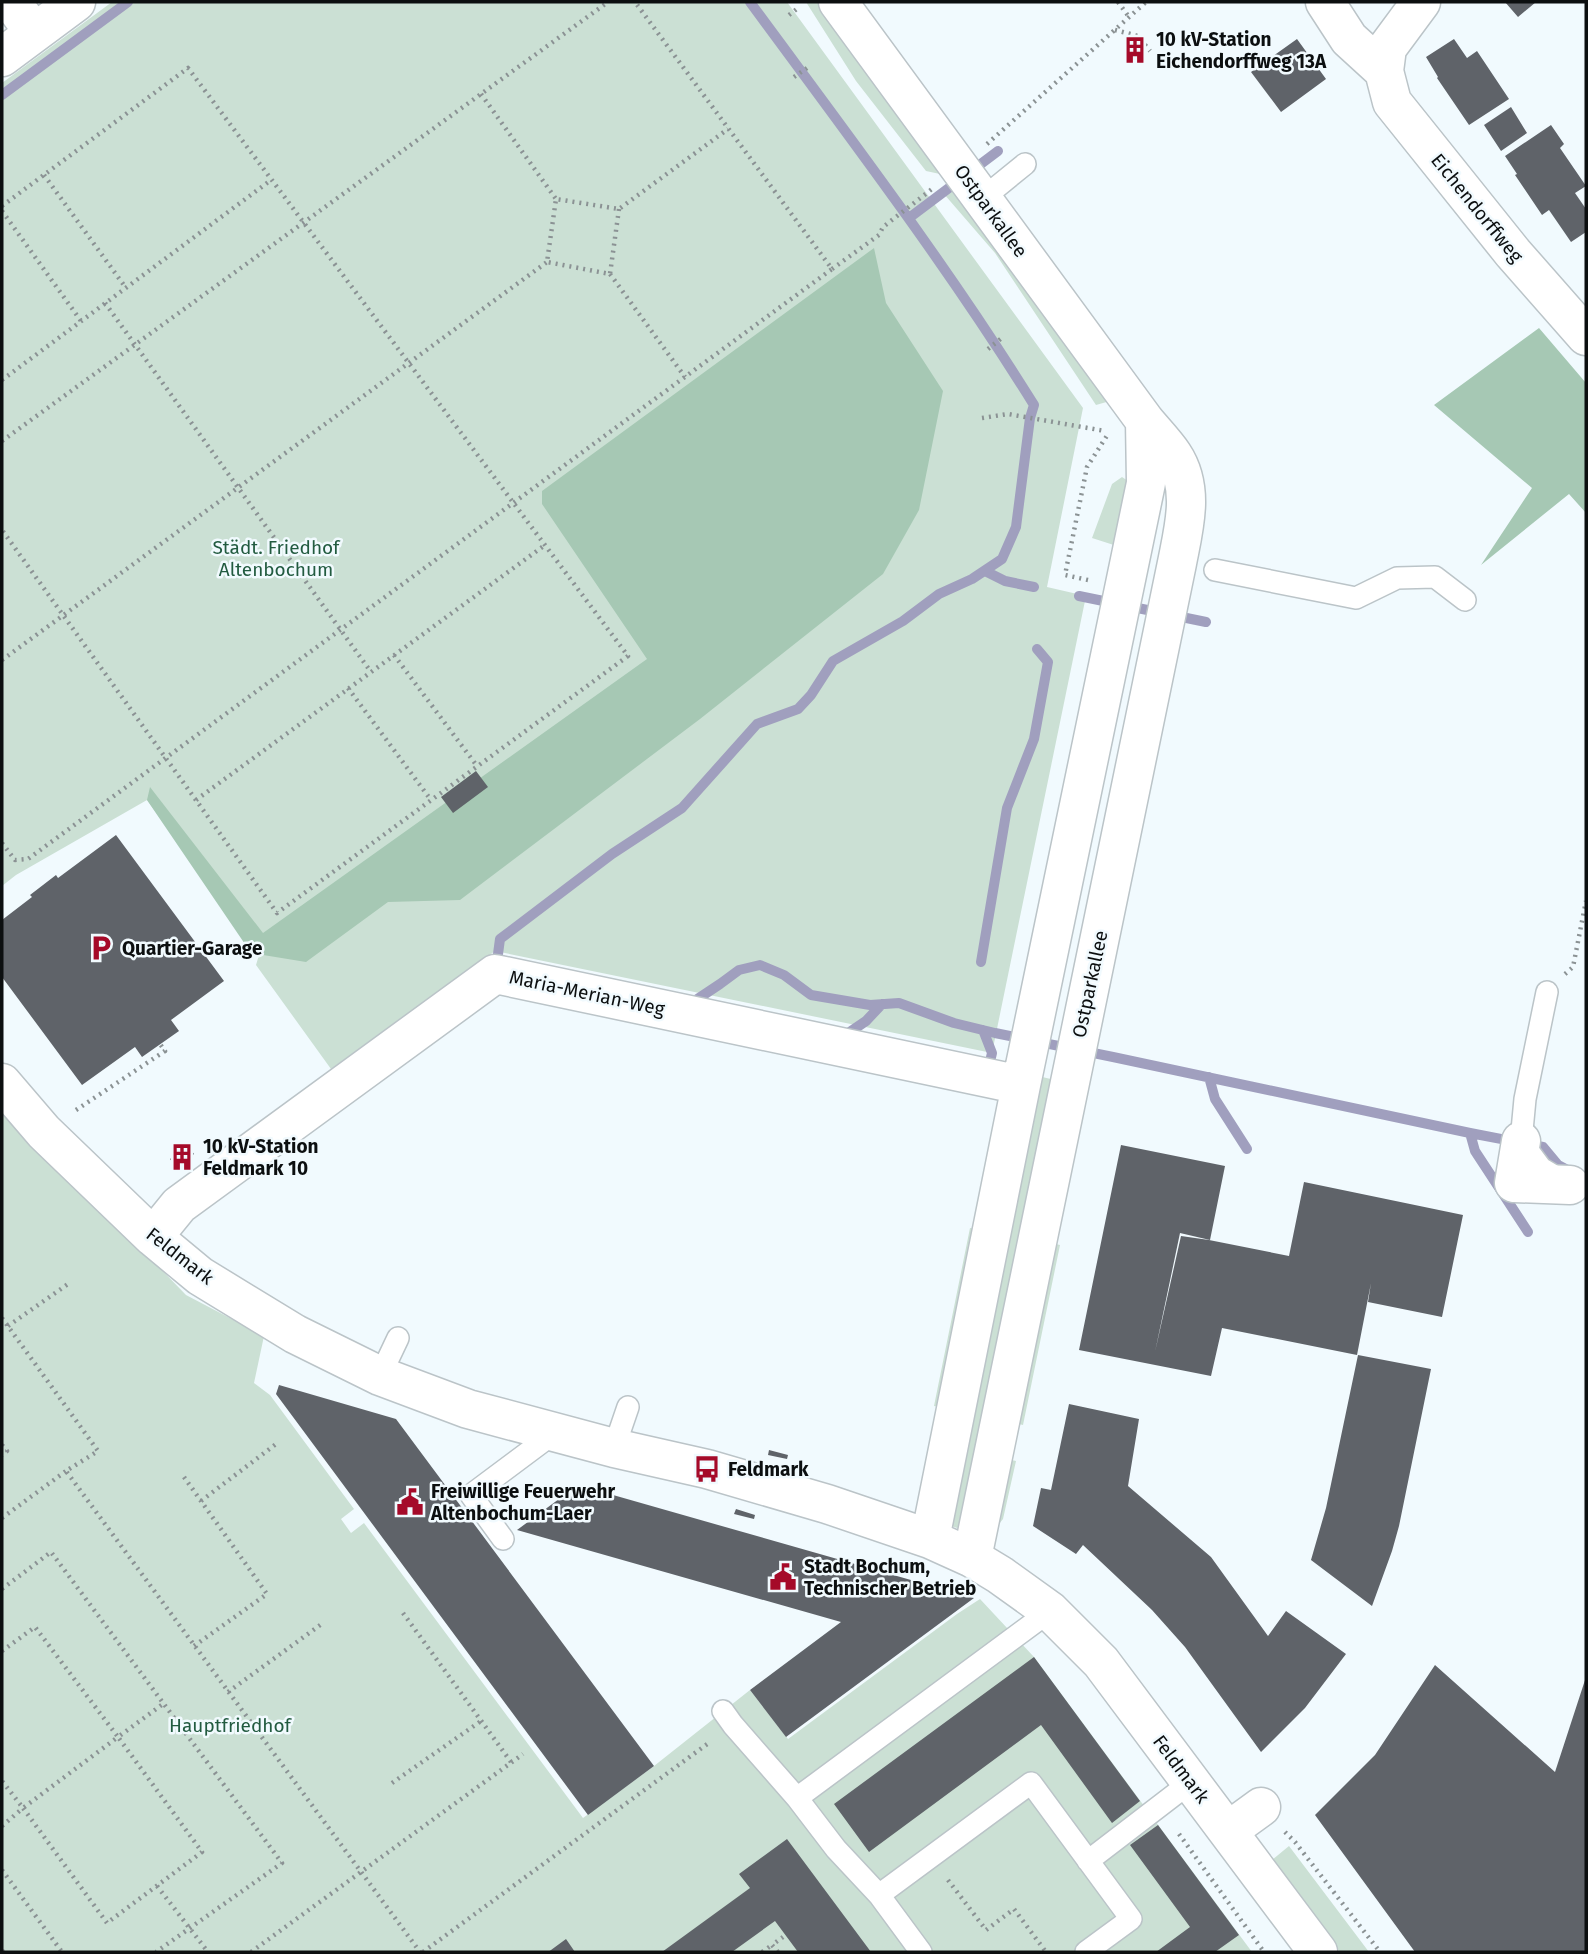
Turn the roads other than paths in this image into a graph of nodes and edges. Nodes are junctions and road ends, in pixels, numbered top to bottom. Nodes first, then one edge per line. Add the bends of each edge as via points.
1 (12, 2) edge
2 (76, 2) edge
3 (838, 2) edge
4 (1325, 2) edge
5 (1421, 2) edge
6 (34, 33) junction
7 (2, 57) edge
8 (1384, 71) junction
9 (1025, 164) dead end
10 (982, 199) junction
11 (1586, 337) edge
12 (1145, 421) junction
13 (1215, 570) dead end
14 (1465, 600) dead end
15 (1547, 992) road end
16 (2, 1083) edge
17 (1021, 1085) junction
18 (1521, 1141) junction
19 (1578, 1187) edge
20 (153, 1237) junction
21 (398, 1338) dead end
22 (380, 1376) junction
23 (628, 1407) dead end
24 (554, 1433) junction
25 (614, 1448) junction
26 (503, 1539) dead end
27 (930, 1539) junction
28 (972, 1558) junction
29 (1050, 1611) junction
30 (728, 1718) road end
31 (1191, 1782) junction
32 (797, 1798) junction
33 (1261, 1807) road end
34 (1228, 1831) junction
35 (1088, 1861) junction
36 (879, 1895) junction
37 (921, 1952) edge
38 (1086, 1952) edge
39 (1318, 1952) edge

1 - 6 street
2 - 6 street
3 - 10 street, Ostparkallee via 945,179
4 - 8 street via 1349,39
5 - 8 street via 1387,47
6 - 7 street
8 - 11 street, Eichendorffweg via 1392,102
9 - 10 lane
10 - 12 street, Ostparkallee
12 - 17 street via 1146,483
12 - 28 street, Ostparkallee via 1181,469 1186,513
13 - 14 lane via 1356,598 1397,578 1435,577
15 - 18 lane
16 - 20 street, Feldmark via 44,1132
17 - 20 street, Maria-Merian-Weg via 495,974 179,1205
17 - 27 street
18 - 19 lane via 1541,1168
18 - 19 street via 1514,1183
20 - 22 street, Feldmark via 200,1276 295,1334
21 - 22 lane
22 - 24 street, Feldmark via 468,1409
23 - 25 lane
24 - 25 street, Feldmark
24 - 26 lane via 471,1495
25 - 27 street, Feldmark via 793,1493
27 - 28 street, Feldmark
28 - 29 street, Feldmark
29 - 31 street, Feldmark via 1101,1662
29 - 32 lane
30 - 32 lane
31 - 34 street, Feldmark
31 - 35 lane
32 - 36 lane
33 - 34 street
34 - 39 street, Feldmark
35 - 36 lane via 1031,1783
35 - 38 lane via 1131,1919
36 - 37 lane

